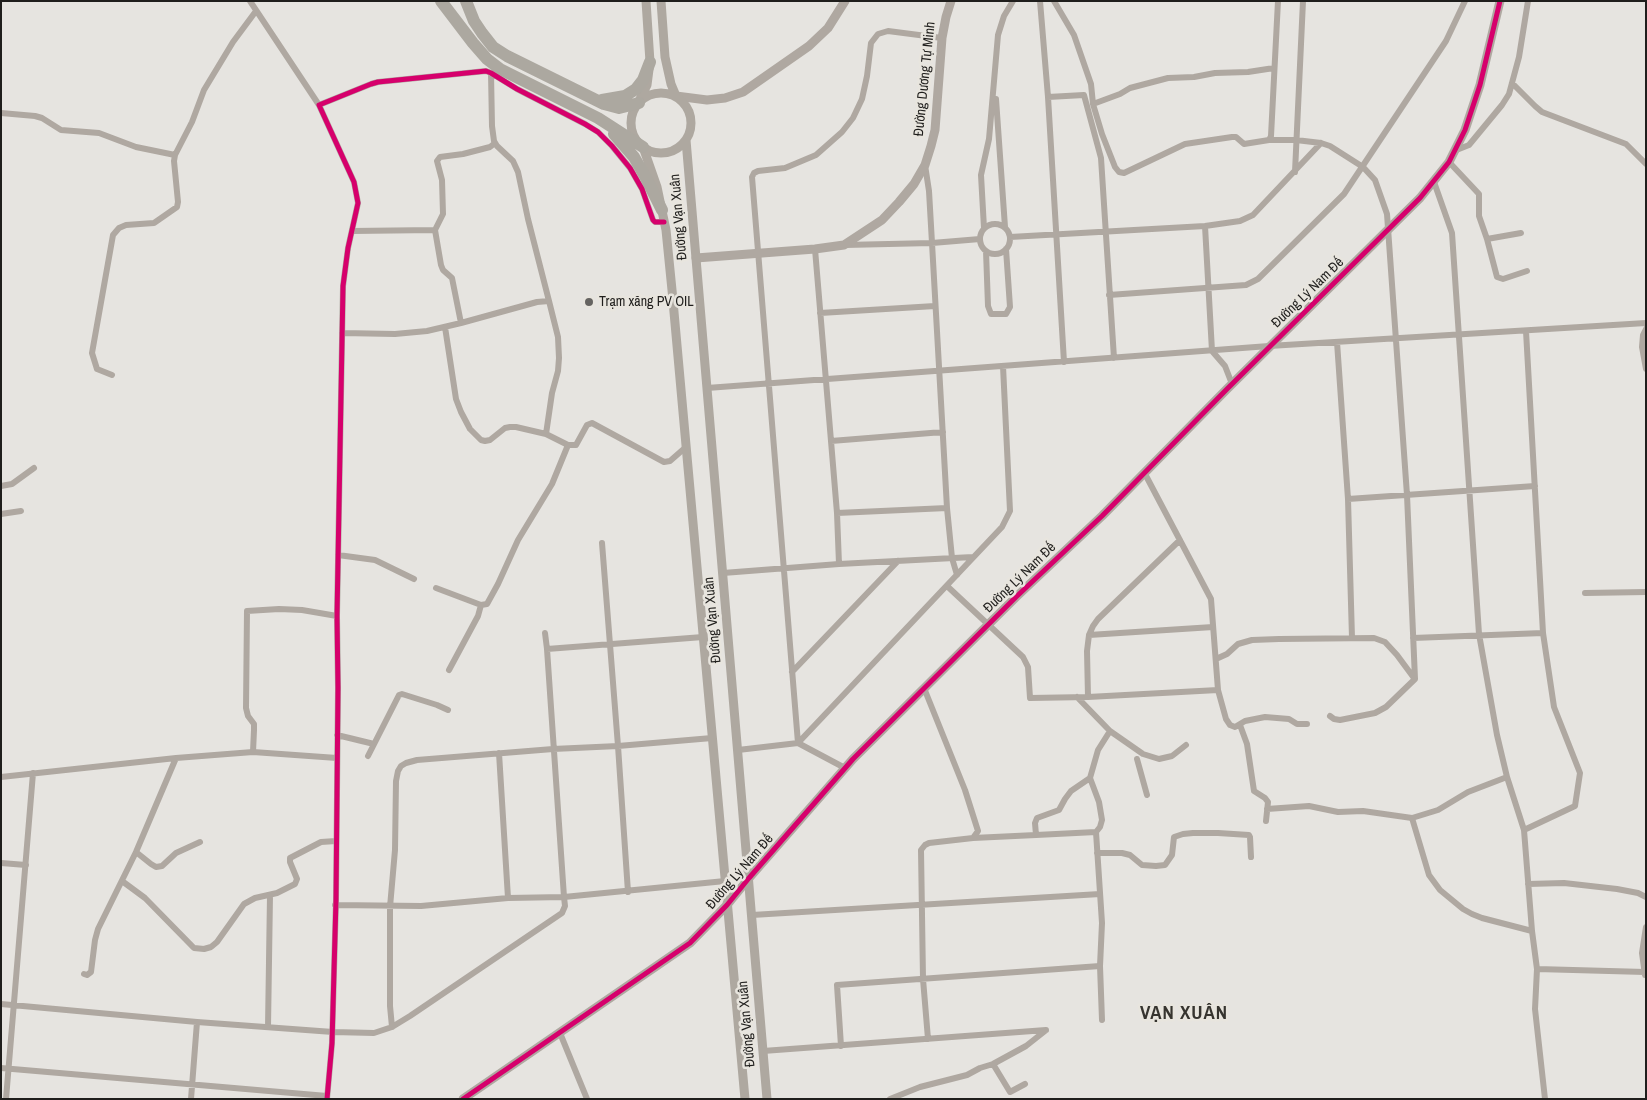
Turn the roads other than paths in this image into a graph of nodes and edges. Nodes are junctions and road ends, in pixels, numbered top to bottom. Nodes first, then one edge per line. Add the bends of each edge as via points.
1 (250, 1) edge
2 (441, 1) edge
3 (466, 1) edge
4 (646, 1) edge
5 (661, 1) edge
6 (845, 1) edge
7 (951, 1) edge
8 (1013, 1) edge
9 (1040, 1) edge
10 (1054, 1) edge
11 (1278, 1) edge
12 (1303, 1) edge
13 (1466, 1) edge
14 (1500, 1) edge
15 (1528, 1) edge
16 (256, 11) junction
17 (942, 38) junction
18 (650, 62) junction
19 (1274, 68) junction
20 (491, 73) junction
21 (995, 77) junction
22 (1512, 83) junction
23 (1088, 95) junction
24 (676, 96) junction
25 (1048, 97) junction
26 (598, 100) junction
27 (639, 102) junction
28 (1094, 104) junction
29 (320, 105) junction
30 (1, 112) edge
31 (598, 118) junction
32 (686, 140) junction
33 (1269, 140) junction
34 (1296, 140) junction
35 (495, 143) junction
36 (1321, 143) junction
37 (642, 147) junction
38 (1454, 151) junction
39 (175, 155) junction
40 (1449, 162) junction
41 (1646, 164) edge
42 (925, 165) junction
43 (1363, 167) junction
44 (1295, 172) junction
45 (1434, 182) junction
46 (663, 216) junction
47 (1204, 226) junction
48 (1005, 227) junction
49 (984, 228) junction
50 (435, 230) junction
51 (352, 231) junction
52 (1105, 231) junction
53 (1388, 231) junction
54 (1521, 233) dead end
55 (1056, 234) junction
56 (1010, 237) junction
57 (1487, 239) junction
58 (980, 240) junction
59 (932, 243) junction
60 (844, 245) junction
61 (815, 249) junction
62 (1006, 249) junction
63 (986, 251) junction
64 (758, 254) junction
65 (696, 258) junction
66 (1527, 271) dead end
67 (1209, 287) junction
68 (1109, 295) junction
69 (549, 301) junction
70 (935, 306) junction
71 (820, 313) junction
72 (461, 323) junction
73 (1646, 323) edge
74 (445, 327) junction
75 (1646, 330) edge
76 (1526, 331) junction
77 (342, 333) junction
78 (1458, 335) junction
79 (1396, 339) junction
80 (1337, 342) junction
81 (1270, 346) junction
82 (1212, 351) junction
83 (1114, 358) junction
84 (1064, 362) junction
85 (1003, 366) junction
86 (1646, 369) edge
87 (940, 370) junction
88 (112, 375) dead end
89 (825, 379) junction
90 (768, 383) junction
91 (1232, 384) junction
92 (707, 388) junction
93 (943, 432) junction
94 (546, 434) junction
95 (831, 441) junction
96 (568, 445) junction
97 (686, 447) junction
98 (34, 468) dead end
99 (1144, 472) junction
100 (1, 486) edge
101 (1535, 486) junction
102 (1470, 491) junction
103 (1407, 495) junction
104 (1348, 499) junction
105 (947, 508) junction
106 (21, 511) dead end
107 (837, 513) junction
108 (1, 514) edge
109 (1180, 540) junction
110 (602, 543) dead end
111 (338, 555) junction
112 (952, 558) junction
113 (974, 558) junction
114 (898, 561) junction
115 (839, 564) junction
116 (784, 567) junction
117 (723, 573) junction
118 (957, 576) junction
119 (414, 579) dead end
120 (947, 586) junction
121 (436, 588) dead end
122 (1646, 592) edge
123 (1585, 593) dead end
124 (481, 605) junction
125 (337, 616) junction
126 (988, 625) junction
127 (1213, 627) junction
128 (544, 633) dead end
129 (1543, 633) junction
130 (1479, 634) junction
131 (1090, 635) junction
132 (703, 637) junction
133 (1352, 638) junction
134 (1413, 638) junction
135 (610, 644) junction
136 (547, 649) junction
137 (1216, 659) junction
138 (449, 670) dead end
139 (792, 672) junction
140 (1415, 679) junction
141 (924, 688) junction
142 (1218, 690) junction
143 (1088, 697) junction
144 (1077, 698) junction
145 (448, 710) dead end
146 (1330, 716) dead end
147 (1307, 724) dead end
148 (1240, 725) junction
149 (1110, 731) junction
150 (337, 735) junction
151 (712, 738) junction
152 (798, 743) junction
153 (374, 744) junction
154 (1186, 745) dead end
155 (618, 746) junction
156 (553, 749) junction
157 (738, 750) junction
158 (252, 752) junction
159 (499, 753) junction
160 (1136, 754) junction
161 (368, 756) dead end
162 (176, 758) junction
163 (337, 758) junction
164 (845, 768) junction
165 (33, 773) junction
166 (1507, 777) junction
167 (1, 778) edge
168 (1090, 778) junction
169 (1147, 795) dead end
170 (1267, 809) junction
171 (1412, 818) junction
172 (1266, 821) dead end
173 (1524, 830) junction
174 (1096, 832) junction
175 (1036, 834) junction
176 (973, 838) junction
177 (336, 841) junction
178 (200, 842) dead end
179 (136, 852) junction
180 (1097, 853) junction
181 (1251, 857) dead end
182 (1, 862) edge
183 (26, 865) junction
184 (749, 878) junction
185 (122, 881) junction
186 (725, 881) junction
187 (1528, 884) junction
188 (628, 892) junction
189 (1100, 894) junction
190 (270, 895) junction
191 (564, 897) junction
192 (1646, 897) edge
193 (508, 898) junction
194 (727, 905) junction
195 (335, 906) junction
196 (922, 906) junction
197 (390, 907) junction
198 (752, 915) junction
199 (1646, 927) edge
200 (1532, 931) junction
201 (1100, 966) junction
202 (1537, 969) junction
203 (84, 974) dead end
204 (1645, 974) edge
205 (923, 979) junction
206 (1, 1004) edge
207 (14, 1005) junction
208 (1102, 1020) dead end
209 (197, 1022) junction
210 (268, 1027) junction
211 (392, 1027) junction
212 (333, 1032) junction
213 (560, 1033) junction
214 (928, 1039) junction
215 (841, 1046) junction
216 (763, 1051) junction
217 (994, 1064) junction
218 (5, 1068) edge
219 (192, 1084) junction
220 (1025, 1084) dead end
221 (327, 1098) edge
222 (6, 1099) edge
223 (191, 1099) edge
224 (463, 1099) edge
225 (587, 1099) edge
226 (745, 1099) edge
227 (766, 1099) edge
228 (890, 1099) edge
229 (1545, 1099) edge

1 - 16 street
2 - 31 highway via 472,43 500,69
3 - 26 highway via 474,21 493,47
4 - 18 main road
5 - 24 main road via 665,57
6 - 24 street via 828,28 810,46 743,92 707,100
7 - 17 street, Đường Dương Tự Minh
8 - 21 street via 998,35
9 - 25 street
10 - 23 street via 1074,35 1091,84
11 - 19 street
12 - 34 street
13 - 43 street via 1446,42
14 - 38 street, Đường Lý Nam Đế via 1480,85 1465,130
15 - 22 street
16 - 29 street
16 - 39 street via 204,90
17 - 42 street, Đường Dương Tự Minh via 935,130
17 - 64 street via 888,31 878,34 870,44 862,99 842,132 816,155 785,168 754,173
18 - 26 highway via 636,89 625,96
18 - 27 main road via 647,85
19 - 28 street via 1168,78 1130,88
19 - 33 street
20 - 29 street via 378,82
20 - 35 street
20 - 46 street via 598,132 630,168 644,193 653,220 655,222
21 - 48 street
21 - 49 street via 990,139 981,175
22 - 38 street via 1505,100 1469,145
22 - 41 street via 1542,112 1626,144
23 - 25 street
23 - 28 street
23 - 52 street via 1101,158
24 - 27 main road via 656,93
24 - 32 main road via 690,112 692,122
25 - 55 street
26 - 27 highway via 619,108
27 - 37 main road via 631,121 632,130
28 - 33 street via 1115,167 1124,174 1185,144 1232,137 1244,144
29 - 51 street via 358,196
30 - 39 street via 34,116 61,130 99,133 136,148
31 - 37 highway
31 - 46 highway via 634,157
32 - 37 main road via 670,152 651,152
32 - 65 main road, Đường Vạn Xuân
33 - 34 street
34 - 36 street
34 - 44 street
35 - 50 street via 490,147 438,158 443,214
35 - 69 street via 513,161 518,172
36 - 43 street
36 - 44 street
37 - 46 main road, Đường Vạn Xuân via 657,187
38 - 40 street, Đường Lý Nam Đế
39 - 88 street via 177,207 154,223 126,225 113,235 92,353 97,369
40 - 45 street, Đường Lý Nam Đế
40 - 57 street via 1479,194 1479,216
42 - 59 street
42 - 60 street, Đường Dương Tự Minh via 914,184 882,220
43 - 53 street via 1376,180 1387,214
43 - 67 street via 1344,194 1258,279 1246,285
44 - 47 street via 1253,215 1240,221
45 - 53 street, Đường Lý Nam Đế
45 - 78 street via 1452,233
46 - 97 main road, Đường Vạn Xuân
47 - 52 street
47 - 67 street
48 - 49 street via 992,224
48 - 56 street
49 - 58 street
50 - 51 street
50 - 72 street via 440,265 452,278
51 - 77 street via 343,286
52 - 55 street
52 - 68 street
53 - 79 street
53 - 81 street, Đường Lý Nam Đế
54 - 57 street
55 - 56 street
55 - 84 street
56 - 62 street
57 - 66 street via 1498,277 1503,279
58 - 59 street
58 - 63 street
59 - 60 street
59 - 70 street
60 - 61 street, Đường Dương Tự Minh
61 - 64 street, Đường Dương Tự Minh
61 - 71 street
62 - 63 street via 998,254
62 - 63 street via 1010,307 1006,314 991,314 988,306
64 - 65 street, Đường Dương Tự Minh
64 - 90 street
65 - 92 main road, Đường Vạn Xuân
67 - 68 street
67 - 82 street
68 - 83 street
69 - 72 street
69 - 94 street via 558,337 559,358
70 - 71 street
70 - 87 street
71 - 89 street
72 - 74 street
73 - 76 street
74 - 77 street via 395,334
74 - 94 street via 456,399 470,429 485,441 510,427
75 - 86 street via 1642,347
76 - 78 street
76 - 101 street
77 - 111 street
78 - 79 street
78 - 102 street
79 - 80 street
79 - 103 street
80 - 81 street
80 - 104 street
81 - 82 street
81 - 91 street, Đường Lý Nam Đế
82 - 83 street
82 - 91 street via 1225,366
83 - 84 street
84 - 85 street
85 - 87 street
85 - 113 street via 1010,511 1002,527
87 - 89 street
87 - 93 street
89 - 90 street
89 - 95 street
90 - 92 street
90 - 116 street
91 - 99 street, Đường Lý Nam Đế
92 - 117 main road, Đường Vạn Xuân
93 - 95 street
93 - 105 street
94 - 96 street
95 - 107 street
96 - 97 street via 576,445 587,425 592,423 664,462 670,462
96 - 124 street via 552,484 518,540 490,601
97 - 132 main road, Đường Vạn Xuân
98 - 100 street via 12,484
99 - 109 street
99 - 126 street, Đường Lý Nam Đế
101 - 102 street
101 - 129 street
102 - 103 street
102 - 130 street
103 - 104 street
103 - 134 street
104 - 133 street
105 - 107 street
105 - 112 street
106 - 108 street
107 - 115 street
109 - 127 street via 1211,599
109 - 131 street via 1098,619
110 - 135 street
111 - 119 street via 375,560
111 - 125 street
112 - 113 street
112 - 114 street
112 - 118 street
113 - 118 street
114 - 115 street
114 - 139 street
115 - 116 street
116 - 117 street
116 - 139 street
117 - 157 main road, Đường Vạn Xuân
118 - 120 street
120 - 126 street
120 - 152 street
121 - 124 street
122 - 123 street
124 - 138 street
125 - 150 street
125 - 158 street via 302,610 247,611 246,708 254,724
126 - 141 street, Đường Lý Nam Đế
126 - 144 street via 1026,661 1030,698
127 - 131 street
127 - 137 street
128 - 136 street
129 - 130 street
129 - 173 street via 1554,707 1580,774 1575,806
130 - 134 street
130 - 166 street
131 - 143 street
132 - 135 street
132 - 151 main road, Đường Vạn Xuân
133 - 137 street via 1252,640 1238,644
133 - 140 street via 1378,638 1385,642
134 - 140 street
135 - 136 street
135 - 155 street
136 - 156 street
137 - 142 street
139 - 152 street
140 - 146 street via 1386,707 1375,713 1347,720
141 - 164 street, Đường Lý Nam Đế
141 - 176 street via 978,831
142 - 143 street
142 - 148 street via 1226,720 1232,726
143 - 144 street
144 - 149 street
145 - 153 street via 402,694
147 - 148 street via 1297,724 1289,718 1265,716
148 - 170 street via 1247,744 1254,791 1267,800
149 - 160 street
149 - 168 street via 1098,750
150 - 153 street
150 - 163 street
151 - 155 street
151 - 186 main road, Đường Vạn Xuân
152 - 157 street
152 - 164 street
153 - 161 street
154 - 160 street via 1172,756 1159,759
155 - 156 street
155 - 188 street
156 - 159 street
156 - 191 street
157 - 184 main road, Đường Vạn Xuân
158 - 162 street
158 - 163 street
159 - 193 street
159 - 197 street via 417,760 401,766 396,781
160 - 169 street
162 - 165 street
162 - 179 street
163 - 177 street
164 - 184 street, Đường Lý Nam Đế
165 - 167 street
165 - 183 street
166 - 171 street via 1468,792 1438,810
166 - 173 street
168 - 174 street via 1102,820
168 - 175 street via 1071,791 1060,810 1036,819
170 - 171 street via 1309,806 1338,812 1363,811
170 - 172 street
171 - 200 street via 1429,875 1440,890 1476,916
173 - 187 street
174 - 175 street
174 - 180 street
175 - 176 street
176 - 196 street via 929,843 923,847 920,855
177 - 190 street via 321,842 290,858 296,882 286,890
177 - 195 street
178 - 179 street via 156,867
179 - 185 street
180 - 181 street via 1122,853 1142,864 1165,865 1172,855 1174,837 1218,833 1249,836
180 - 189 street
182 - 183 street
183 - 207 street
184 - 194 street, Đường Lý Nam Đế
184 - 198 main road, Đường Vạn Xuân
185 - 190 street via 145,898 194,948 204,949 211,947 223,935 244,904
185 - 203 street via 94,940 90,972
186 - 188 street
186 - 194 main road, Đường Vạn Xuân
187 - 192 street via 1564,883 1617,889
187 - 200 street
188 - 191 street
189 - 196 street
189 - 201 street
190 - 210 street
191 - 193 street
191 - 211 street via 562,913
193 - 197 street
194 - 213 street, Đường Lý Nam Đế via 690,943
194 - 226 main road, Đường Vạn Xuân
195 - 197 street
195 - 212 street
196 - 198 street
196 - 205 street
197 - 211 street
198 - 216 main road, Đường Vạn Xuân
199 - 204 street via 1642,953
200 - 202 street
201 - 205 street
201 - 208 street
202 - 204 street
202 - 229 street via 1535,1009
205 - 214 street
205 - 215 street via 837,985
206 - 207 street
207 - 209 street
207 - 218 street
209 - 210 street
209 - 219 street
210 - 212 street
211 - 212 street via 374,1033
212 - 221 street
213 - 224 street, Đường Lý Nam Đế
213 - 225 street
214 - 215 street
214 - 217 street via 1046,1030
215 - 216 street
216 - 227 main road, Đường Vạn Xuân
217 - 220 street via 1010,1092
217 - 228 street
218 - 219 street
218 - 222 street
219 - 221 street
219 - 223 street

